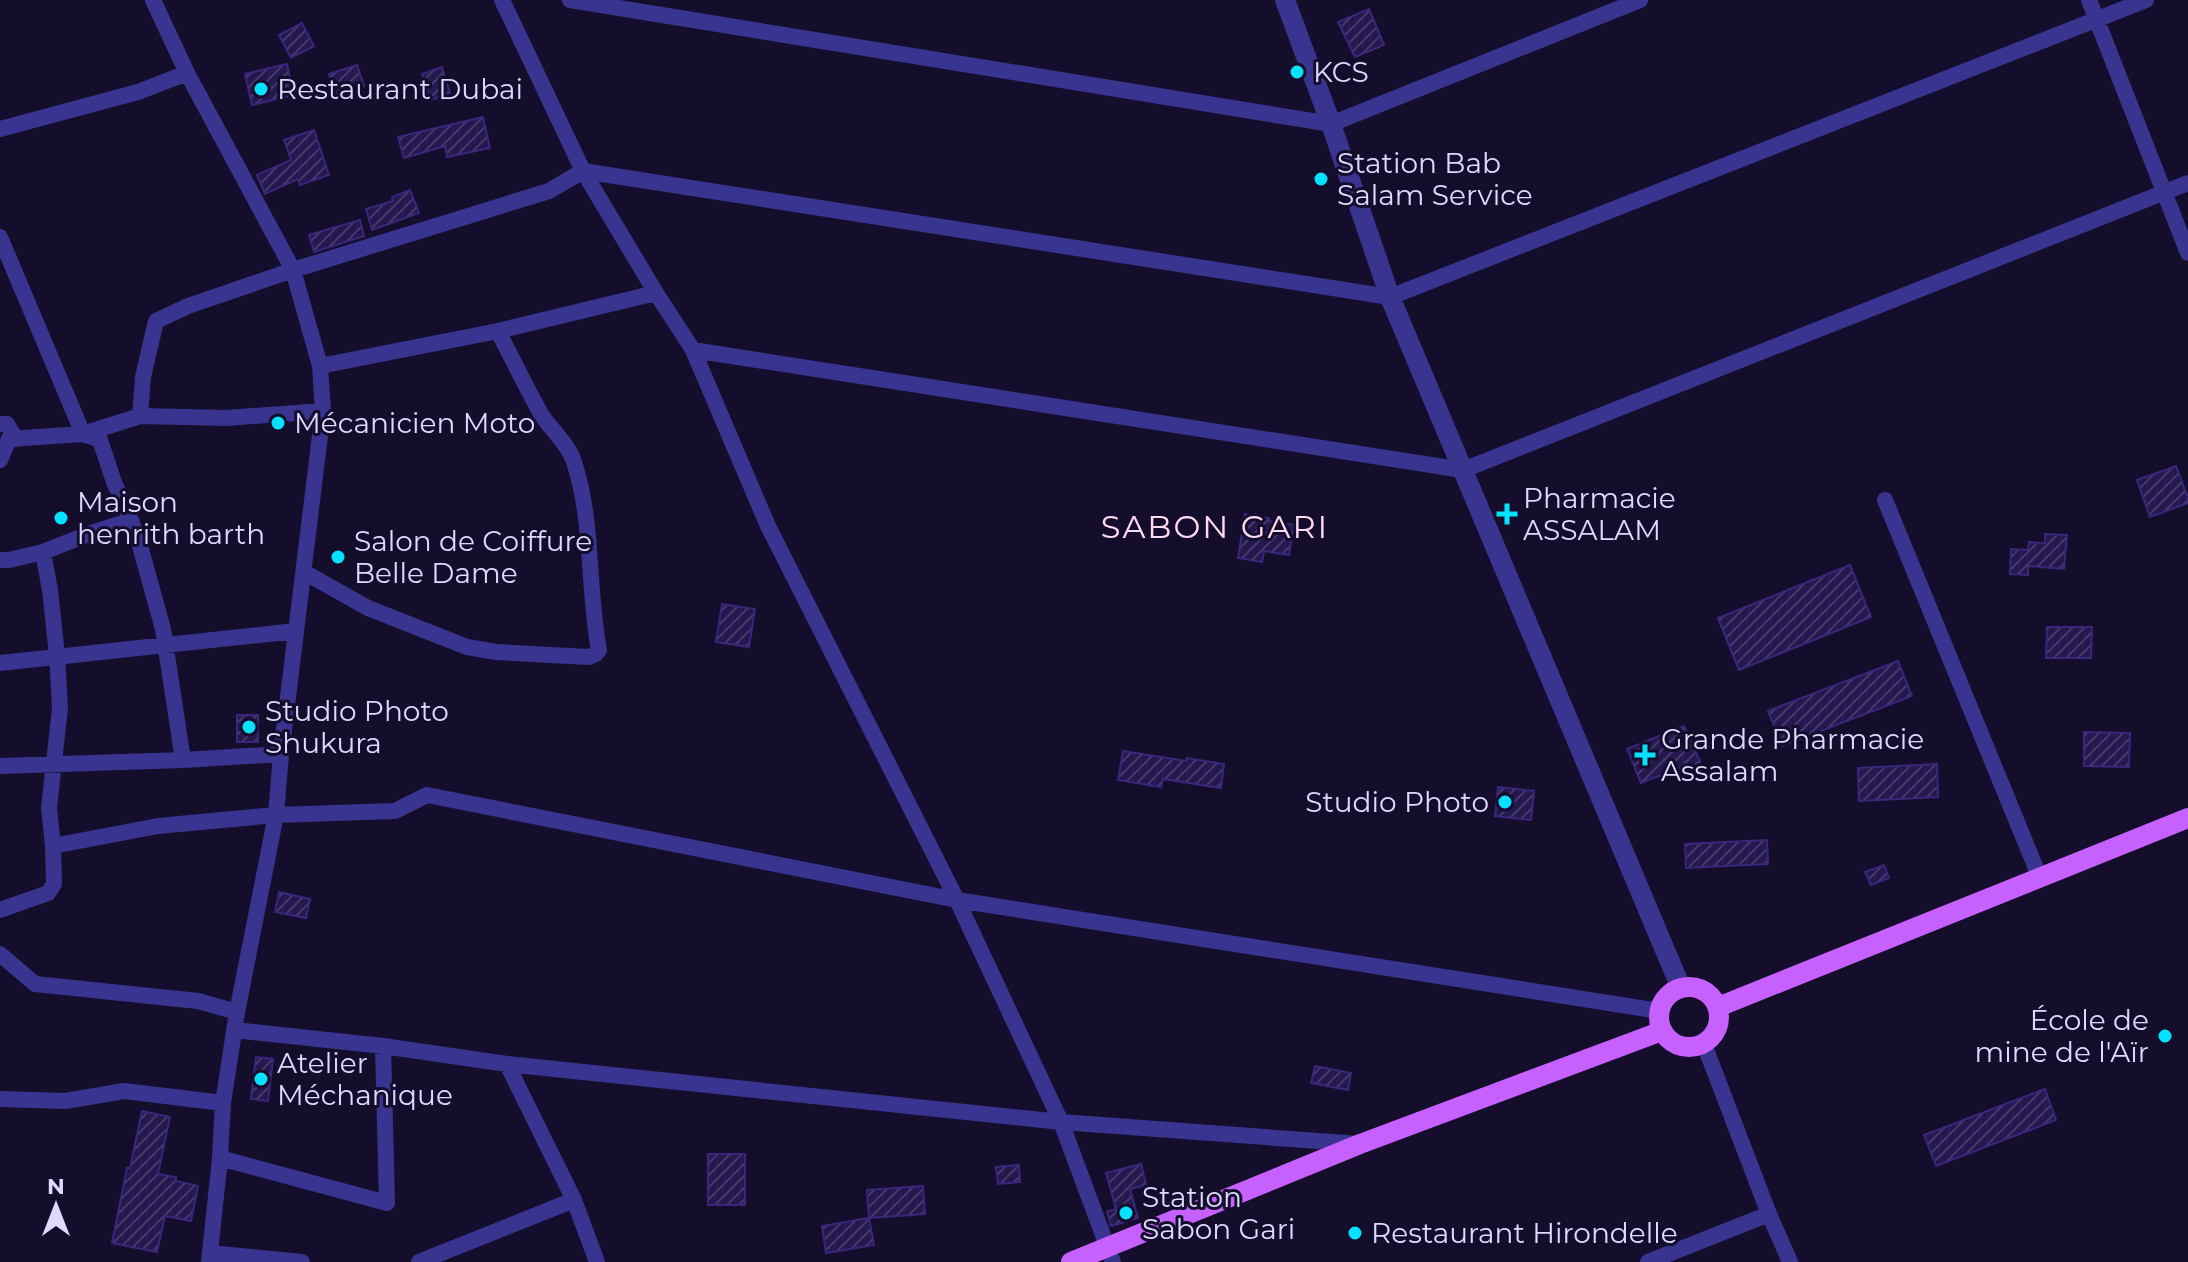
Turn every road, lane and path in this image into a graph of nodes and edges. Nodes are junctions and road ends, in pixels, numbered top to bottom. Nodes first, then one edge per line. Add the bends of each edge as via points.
1 (153, 0) edge
2 (502, 0) edge
3 (570, 0) edge
4 (1285, 0) edge
5 (1640, 0) edge
6 (2089, 0) edge
7 (2146, 0) edge
8 (2097, 19) junction
9 (187, 73) junction
10 (1331, 124) junction
11 (0, 129) edge
12 (583, 171) junction
13 (2188, 183) edge
14 (2164, 192) junction
15 (0, 237) edge
16 (2188, 253) edge
17 (293, 270) junction
18 (656, 293) junction
19 (1390, 297) junction
20 (498, 331) junction
21 (693, 350) junction
22 (320, 366) junction
23 (323, 411) junction
24 (140, 416) junction
25 (0, 424) edge
26 (83, 434) junction
27 (16, 439) junction
28 (0, 460) edge
29 (1463, 470) junction
30 (1885, 500) dead end
31 (131, 520) junction
32 (43, 552) junction
33 (0, 560) edge
34 (304, 572) junction
35 (296, 631) junction
36 (166, 644) junction
37 (57, 655) junction
38 (0, 663) edge
39 (281, 754) junction
40 (183, 760) junction
41 (54, 766) junction
42 (1, 771) edge
43 (276, 815) junction
44 (2188, 818) edge
45 (53, 846) junction
46 (2040, 878) junction
47 (957, 900) junction
48 (0, 910) edge
49 (0, 954) edge
50 (1681, 988) junction
51 (1718, 1007) junction
52 (237, 1012) junction
53 (1661, 1021) junction
54 (234, 1030) junction
55 (1704, 1044) junction
56 (383, 1046) junction
57 (507, 1064) junction
58 (0, 1099) edge
59 (223, 1103) junction
60 (1061, 1122) junction
61 (1360, 1144) junction
62 (220, 1158) junction
63 (574, 1200) junction
64 (1769, 1214) junction
65 (1110, 1255) edge
66 (209, 1258) edge
67 (302, 1262) edge
68 (419, 1262) edge
69 (597, 1262) edge
70 (1071, 1262) edge
71 (1648, 1262) edge
72 (1790, 1262) edge

1 - 9 street
2 - 12 street
3 - 10 street
4 - 10 street
5 - 10 street
6 - 8 street
7 - 8 street
8 - 14 street
8 - 19 street
9 - 11 street via 138,92
9 - 17 street
10 - 19 street
12 - 17 street via 549,191
12 - 18 street
12 - 19 street
13 - 14 street
14 - 16 street
14 - 29 street
15 - 26 street
17 - 22 street
17 - 24 street via 156,321
18 - 20 street
18 - 21 street
19 - 29 street
20 - 22 street
20 - 34 street via 542,415 573,460 582,497 596,654 467,647 368,608
21 - 29 street
21 - 47 street via 768,526
22 - 23 street
23 - 24 street via 226,418
23 - 34 street
24 - 26 street
25 - 27 street via 7,424
26 - 27 street
26 - 31 street via 100,440
27 - 28 street via 9,439
29 - 50 street
30 - 46 street
31 - 32 street
31 - 36 street
32 - 33 street
32 - 37 street
34 - 35 street
35 - 36 street
35 - 39 street
36 - 37 street
36 - 40 street
37 - 38 street
37 - 41 street via 60,708
39 - 40 street
39 - 43 street
40 - 41 street
41 - 42 street
41 - 45 street via 49,808
43 - 45 street via 158,826
43 - 47 street via 395,811 427,795
43 - 52 street
44 - 46 main road
45 - 48 street via 54,884 48,893
46 - 51 main road
47 - 53 street
47 - 60 street
49 - 52 street via 35,984 198,1001
50 - 51 main road via 1707,992
50 - 53 main road via 1667,997
51 - 55 main road via 1716,1032
52 - 54 street
53 - 55 main road via 1676,1045
53 - 61 main road
54 - 56 street
54 - 59 street
55 - 64 street
56 - 57 street
56 - 62 street via 387,1203
57 - 60 street
57 - 63 street
58 - 59 street via 65,1101 124,1091
59 - 62 street
60 - 61 street
60 - 65 street
61 - 65 main road
62 - 66 street
63 - 68 street
63 - 69 street
64 - 71 street
64 - 72 street
65 - 70 main road
66 - 67 street

